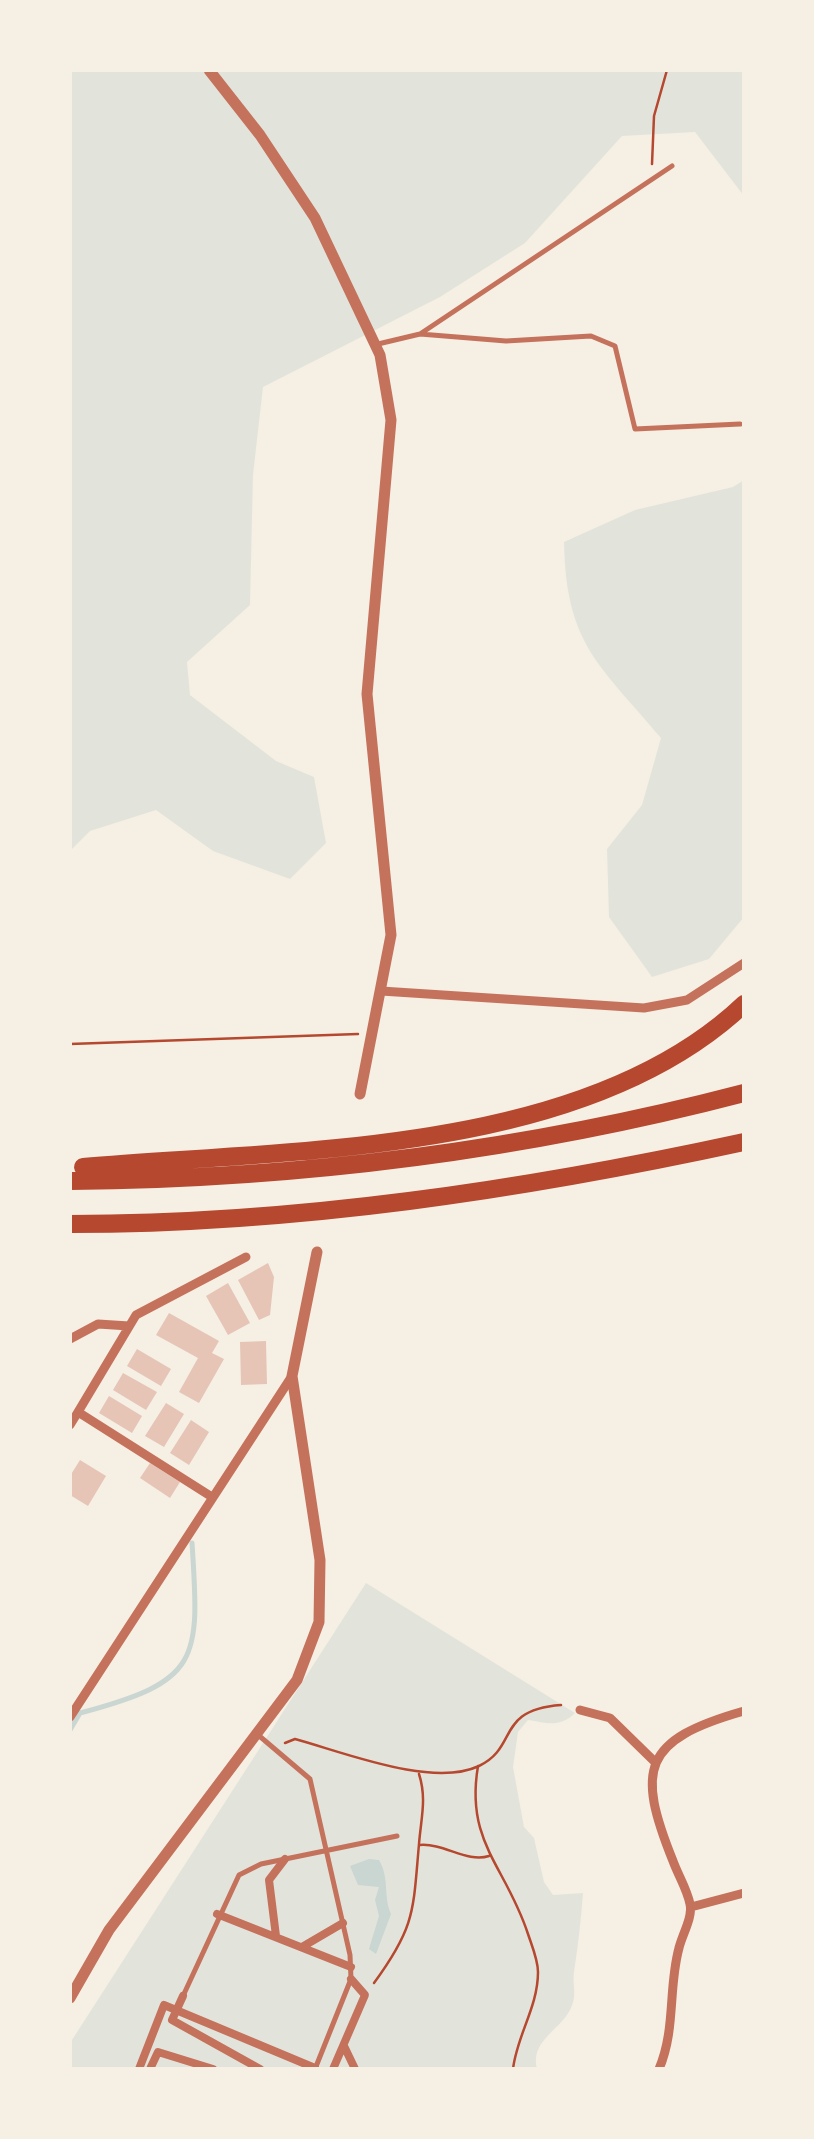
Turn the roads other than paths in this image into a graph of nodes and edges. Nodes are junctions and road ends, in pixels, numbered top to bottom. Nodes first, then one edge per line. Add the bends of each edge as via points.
1 (209, 70) edge
2 (672, 166) dead end
3 (420, 334) junction
4 (375, 345) junction
5 (740, 424) dead end
6 (744, 963) edge
7 (381, 991) junction
8 (744, 1004) edge
9 (744, 1093) edge
10 (360, 1094) dead end
11 (744, 1146) edge
12 (74, 1172) edge
13 (70, 1224) edge
14 (317, 1252) dead end
15 (246, 1257) dead end
16 (129, 1326) junction
17 (70, 1339) edge
18 (292, 1376) junction
19 (78, 1412) junction
20 (70, 1425) edge
21 (212, 1497) junction
22 (580, 1710) dead end
23 (744, 1711) edge
24 (70, 1717) edge
25 (256, 1733) junction
26 (655, 1762) junction
27 (397, 1836) dead end
28 (328, 1851) junction
29 (285, 1859) junction
30 (744, 1893) edge
31 (691, 1907) junction
32 (218, 1914) junction
33 (343, 1923) junction
34 (276, 1936) junction
35 (302, 1947) junction
36 (351, 1966) junction
37 (352, 1979) junction
38 (183, 1996) joint
39 (70, 1998) edge
40 (177, 2010) junction
41 (344, 2046) junction
42 (138, 2069) edge
43 (150, 2069) edge
44 (213, 2069) edge
45 (260, 2069) edge
46 (315, 2069) edge
47 (333, 2069) edge
48 (355, 2069) edge
49 (659, 2069) edge

1 - 4 street via 315,218
2 - 3 lane
3 - 4 lane
3 - 5 lane via 506,341 592,336 615,346 635,428
4 - 7 street via 391,420 367,694 389,890 391,935
6 - 7 street via 686,1000 644,1008
7 - 10 street
8 - 12 highway via 645,1071 532,1116 391,1140
9 - 12 highway via 652,1118 500,1144 292,1169
11 - 13 highway via 345,1208
14 - 18 street
15 - 16 street via 136,1315
16 - 17 street via 98,1324
16 - 19 street
18 - 21 street
18 - 25 street via 320,1560 319,1622 297,1680
19 - 20 street
19 - 21 street
21 - 24 street
22 - 26 street via 610,1718
23 - 26 street via 680,1739
25 - 28 lane via 310,1779
25 - 39 street via 108,1930
26 - 31 street via 649,1794
27 - 28 lane
28 - 29 lane
28 - 33 lane
29 - 32 lane via 239,1875
29 - 34 street via 270,1880
30 - 31 street
31 - 49 street
32 - 34 street
32 - 38 lane
33 - 35 street
33 - 36 lane
34 - 35 street
35 - 36 street
36 - 37 lane
37 - 41 street via 366,1995
37 - 46 lane
38 - 40 street
40 - 42 street via 164,2005
40 - 45 street via 172,2020
40 - 46 street
41 - 47 street
41 - 48 street
43 - 44 street via 158,2052

